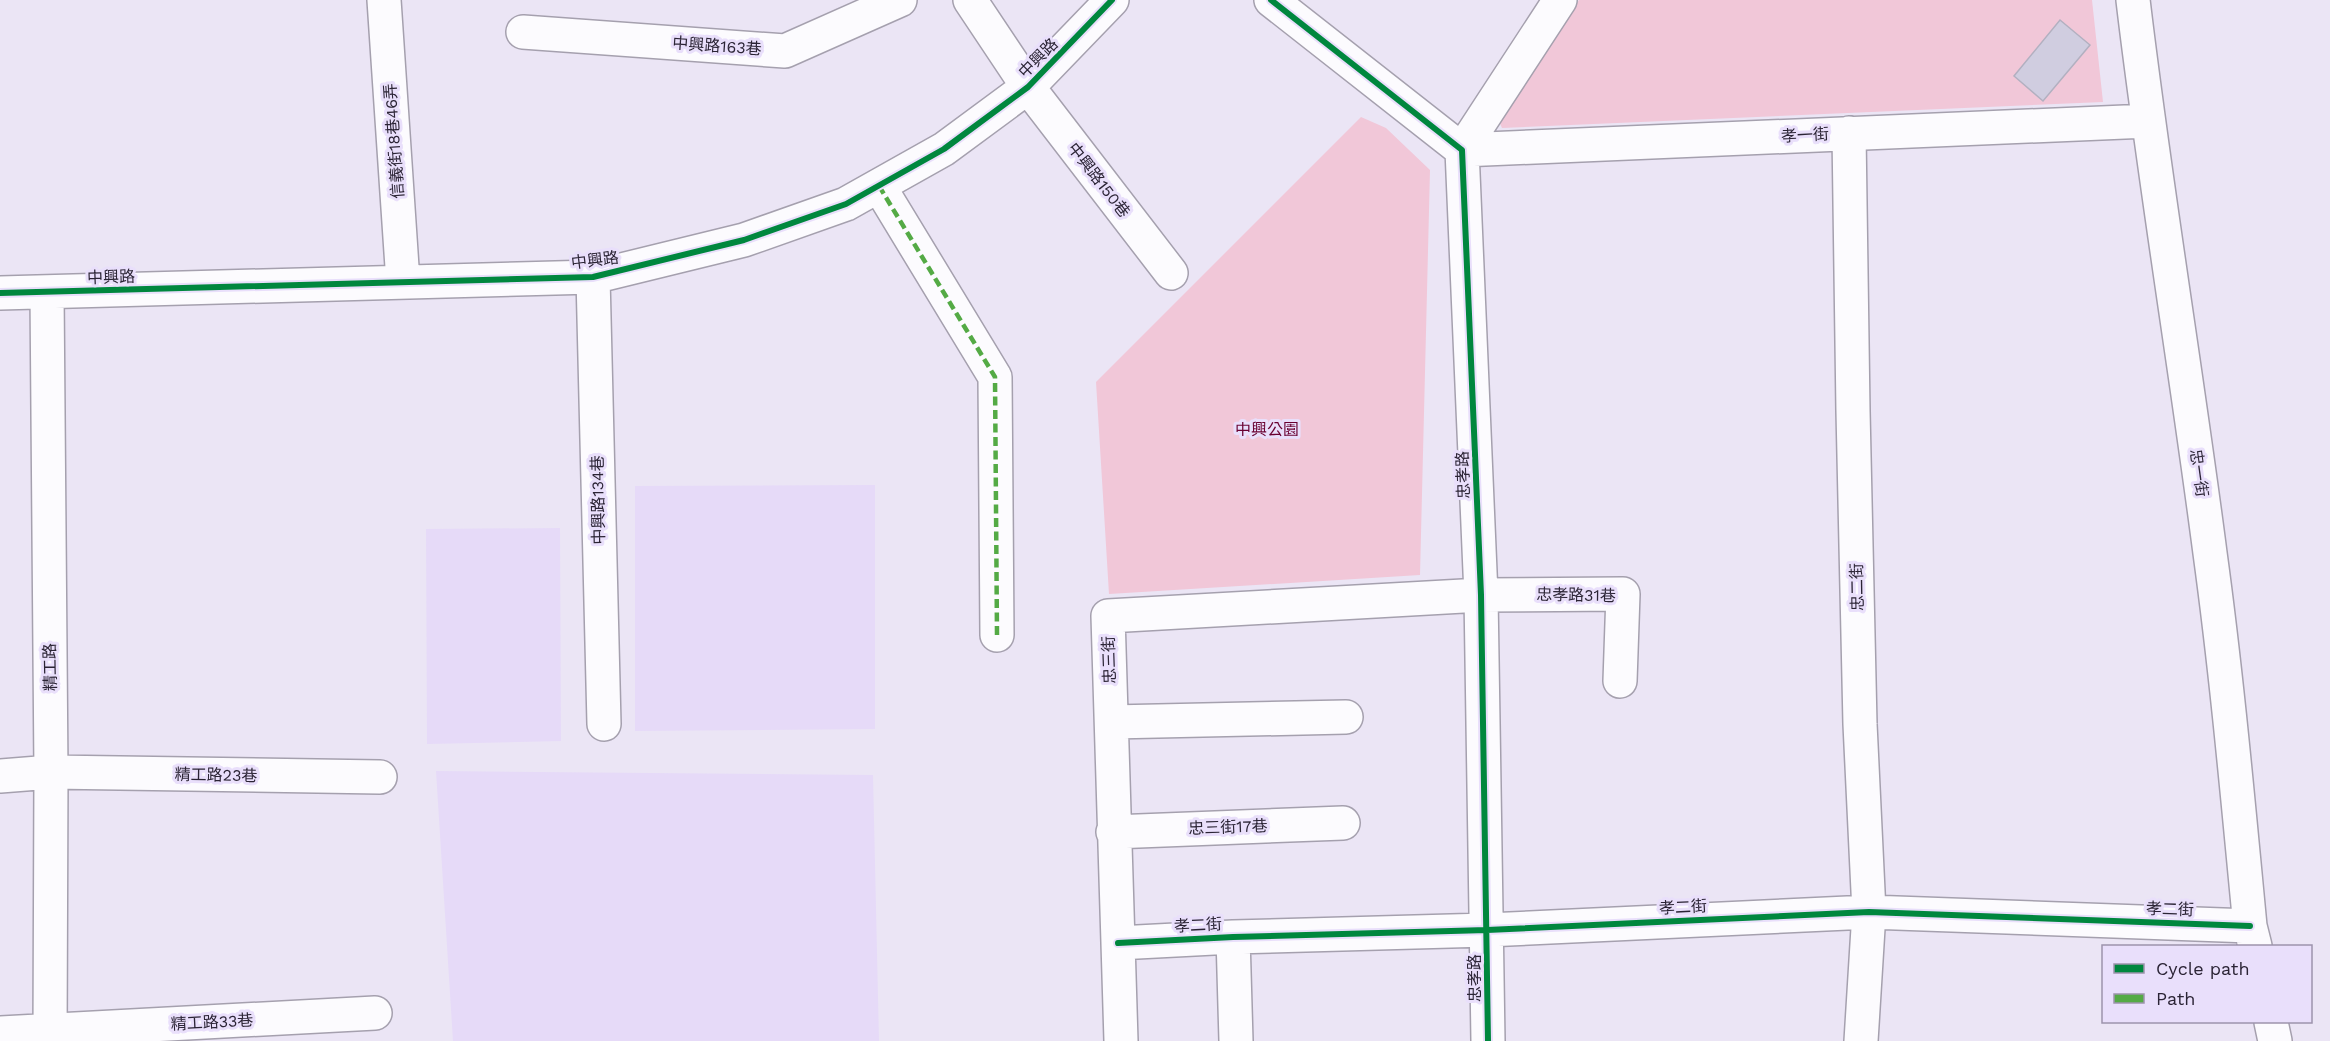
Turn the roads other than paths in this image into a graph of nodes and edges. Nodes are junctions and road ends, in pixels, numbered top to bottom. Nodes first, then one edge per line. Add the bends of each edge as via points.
1 (384, 0) edge
2 (900, 0) edge
3 (970, 0) edge
4 (1112, 0) edge
5 (1271, 0) edge
6 (1560, 0) edge
7 (2133, 0) edge
8 (523, 32) dead end
9 (1028, 87) junction
10 (2148, 122) junction
11 (1849, 133) junction
12 (1462, 150) junction
13 (879, 186) junction
14 (1171, 273) dead end
15 (593, 277) junction
16 (403, 282) junction
17 (46, 292) junction
18 (0, 293) edge
19 (1481, 595) junction
20 (997, 635) dead end
21 (1620, 681) dead end
22 (1346, 717) dead end
23 (1112, 722) junction
24 (604, 724) dead end
25 (51, 772) junction
26 (0, 776) edge
27 (380, 777) dead end
28 (1343, 823) dead end
29 (1113, 832) junction
30 (1869, 912) junction
31 (1487, 930) junction
32 (1233, 936) junction
33 (2252, 936) edge
34 (1118, 943) junction
35 (375, 1013) dead end
36 (2271, 1023) edge
37 (0, 1033) edge
38 (50, 1036) edge
39 (1121, 1041) edge
40 (1236, 1041) edge
41 (1488, 1041) edge
42 (1861, 1041) edge
43 (2275, 1041) edge

1 - 16 street, 信義街18巷46弄
2 - 8 street, 中興路163巷 via 786,51
3 - 9 street
4 - 9 street, 中興路
5 - 12 street
6 - 12 street
7 - 10 street, 忠一街
9 - 13 street, 中興路 via 944,149
9 - 14 street, 中興路150巷
10 - 11 street, 孝一街
10 - 33 street, 忠一街 via 2211,555
11 - 12 street, 孝一街
11 - 30 street, 忠二街 via 1860,724
12 - 19 street, 忠孝路
13 - 15 street, 中興路 via 846,204 744,240
13 - 20 street via 995,376
15 - 16 street, 中興路
15 - 24 street, 中興路134巷
16 - 17 street, 中興路
17 - 18 street, 中興路
17 - 25 street, 精工路
19 - 21 street, 忠孝路31巷 via 1623,594
19 - 23 street, 忠三街 via 1108,616
19 - 31 street, 忠孝路
22 - 23 street
23 - 29 street, 忠三街
25 - 26 street, 精工路23巷
25 - 27 street, 精工路23巷
25 - 38 street, 精工路
28 - 29 street, 忠三街17巷
29 - 34 street, 忠三街
30 - 31 street, 孝二街
30 - 33 street, 孝二街
30 - 42 street, 忠二街
31 - 32 street, 孝二街
31 - 41 street, 忠孝路
32 - 34 street, 孝二街
32 - 40 street
34 - 39 street, 忠三街
35 - 38 street, 精工路33巷
36 - 43 street
37 - 38 street, 精工路33巷

